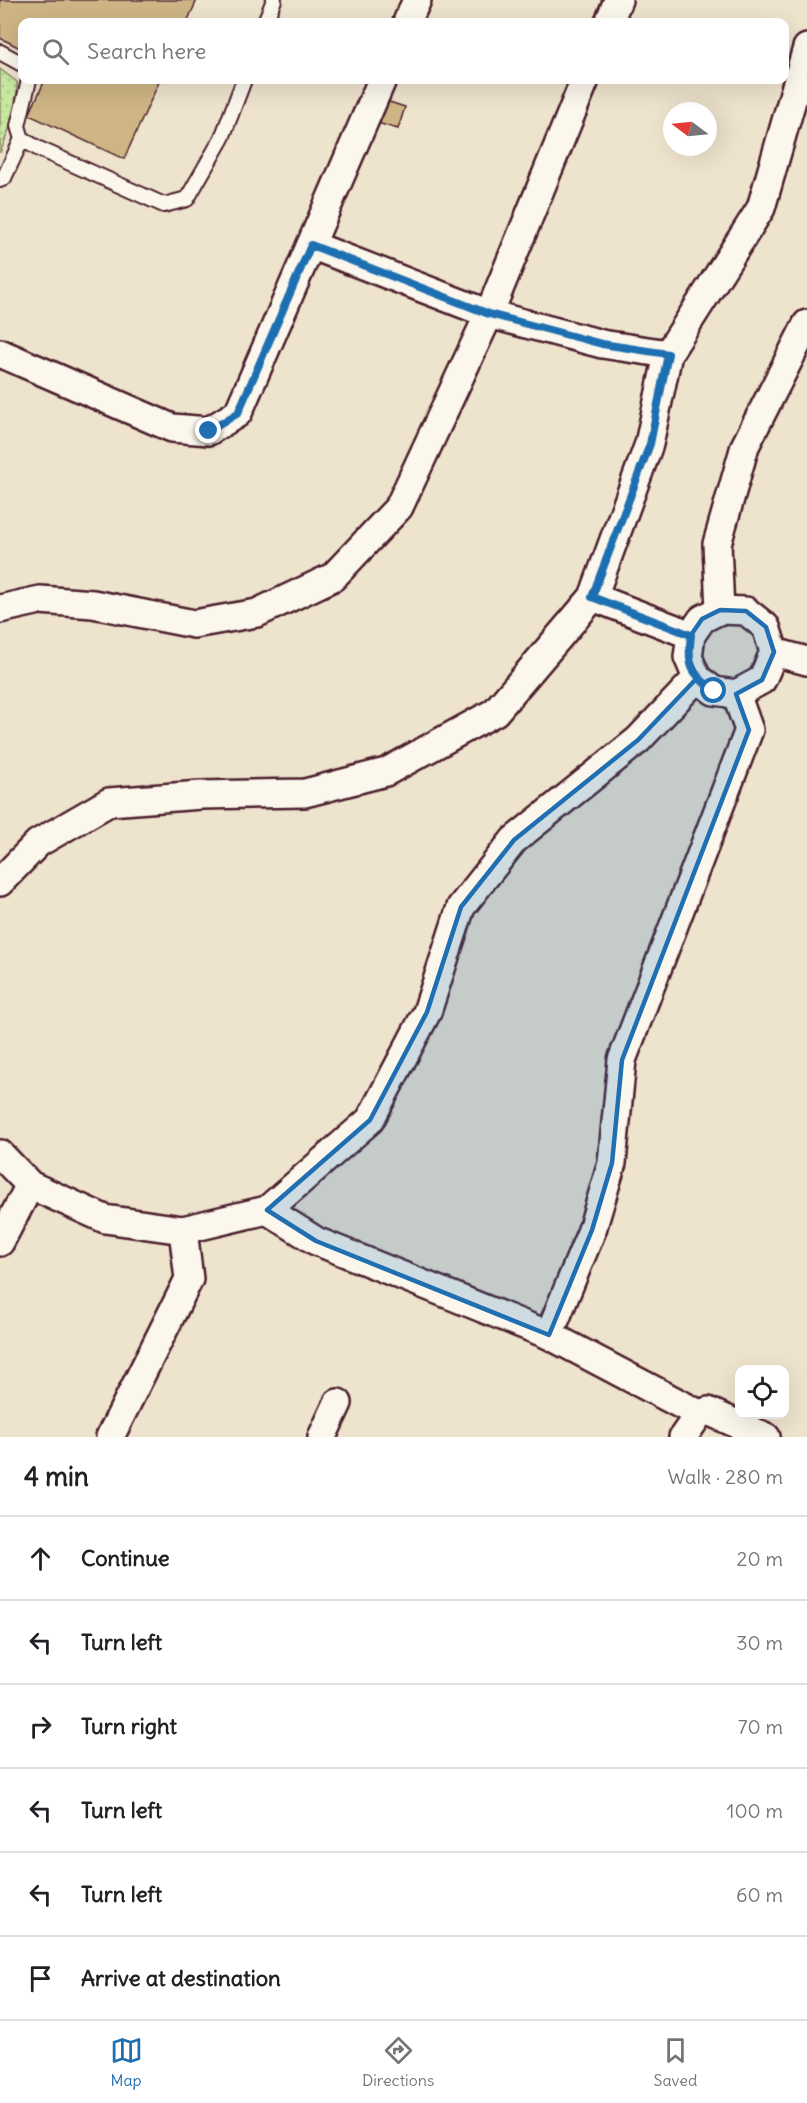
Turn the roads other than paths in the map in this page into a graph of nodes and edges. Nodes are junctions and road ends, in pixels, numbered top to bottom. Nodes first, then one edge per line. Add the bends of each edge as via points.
1 (274, 0) edge
2 (417, 0) edge
3 (618, 0) edge
4 (267, 18) edge
5 (409, 18) edge
6 (611, 18) edge
7 (807, 48) edge
8 (0, 52) edge
9 (18, 62) edge
10 (28, 84) edge
11 (242, 84) edge
12 (380, 84) edge
13 (583, 84) edge
14 (22, 139) junction
15 (0, 180) edge
16 (311, 245) junction
17 (489, 314) junction
18 (807, 324) edge
19 (0, 353) edge
20 (668, 354) junction
21 (592, 597) junction
22 (0, 609) edge
23 (720, 610) junction
24 (691, 635) junction
25 (774, 652) junction
26 (807, 661) edge
27 (697, 678) junction
28 (736, 693) junction
29 (0, 882) edge
30 (0, 1154) edge
31 (30, 1185) junction
32 (267, 1210) junction
33 (183, 1230) junction
34 (0, 1242) edge
35 (549, 1335) junction
36 (338, 1403) dead end
37 (699, 1414) junction
38 (110, 1437) edge
39 (322, 1437) edge
40 (683, 1437) edge
41 (766, 1437) edge

1 - 4 lane
2 - 5 street
3 - 6 street
7 - 20 street via 761,208
8 - 9 lane
10 - 14 lane via 18,126
11 - 14 lane via 222,138 187,199 165,205
12 - 16 street
13 - 17 street
14 - 15 lane
16 - 17 street
16 - 19 street via 238,413 209,431 172,428
17 - 20 street via 602,344
17 - 22 street via 399,507 333,576 257,613 194,624 93,604 40,600
18 - 23 street via 745,446 717,544
20 - 21 street via 650,444
21 - 24 street
21 - 29 street via 495,712 386,771 304,793 109,802 38,843
23 - 24 street via 702,619
23 - 25 street via 746,611 753,616 766,627
24 - 27 street via 688,657
25 - 26 street
25 - 28 street via 762,680
27 - 28 street via 714,691
27 - 32 street via 638,740 514,840 461,907 427,1012 370,1120
28 - 35 street via 749,730 622,1060 612,1163 592,1230
30 - 31 street
31 - 33 street via 105,1219
31 - 34 street
32 - 33 street
32 - 35 street via 316,1241
33 - 38 street via 189,1279
35 - 37 street
36 - 39 street
37 - 40 street
37 - 41 street via 708,1411

